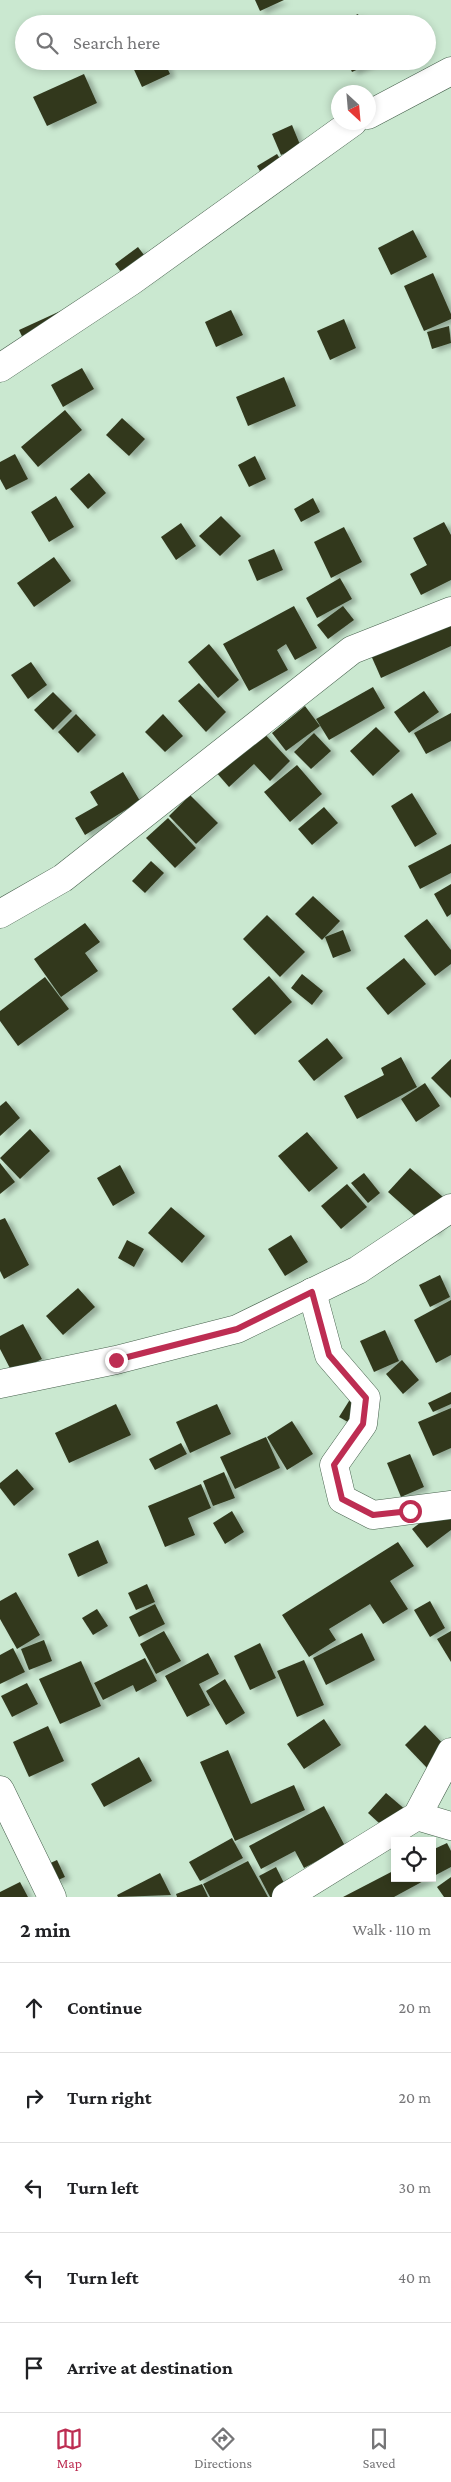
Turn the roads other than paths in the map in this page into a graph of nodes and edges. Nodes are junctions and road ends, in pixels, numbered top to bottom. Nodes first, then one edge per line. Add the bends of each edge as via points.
1 (451, 71) edge
2 (376, 110) edge
3 (342, 130) edge
4 (0, 368) edge
5 (451, 611) edge
6 (0, 914) edge
7 (451, 1208) edge
8 (312, 1292) junction
9 (0, 1384) edge
10 (451, 1505) edge
11 (451, 1752) edge
12 (0, 1790) edge
13 (417, 1816) junction
14 (451, 1826) edge
15 (52, 1897) edge
16 (286, 1897) edge

1 - 2 street
3 - 4 street via 130,282
5 - 6 street via 352,650 63,878
7 - 8 street via 358,1270
8 - 9 street via 237,1329 116,1360
8 - 10 street via 329,1355 366,1398 363,1424 334,1465 342,1499 373,1515
11 - 13 street
12 - 15 street
13 - 14 street
13 - 16 street

